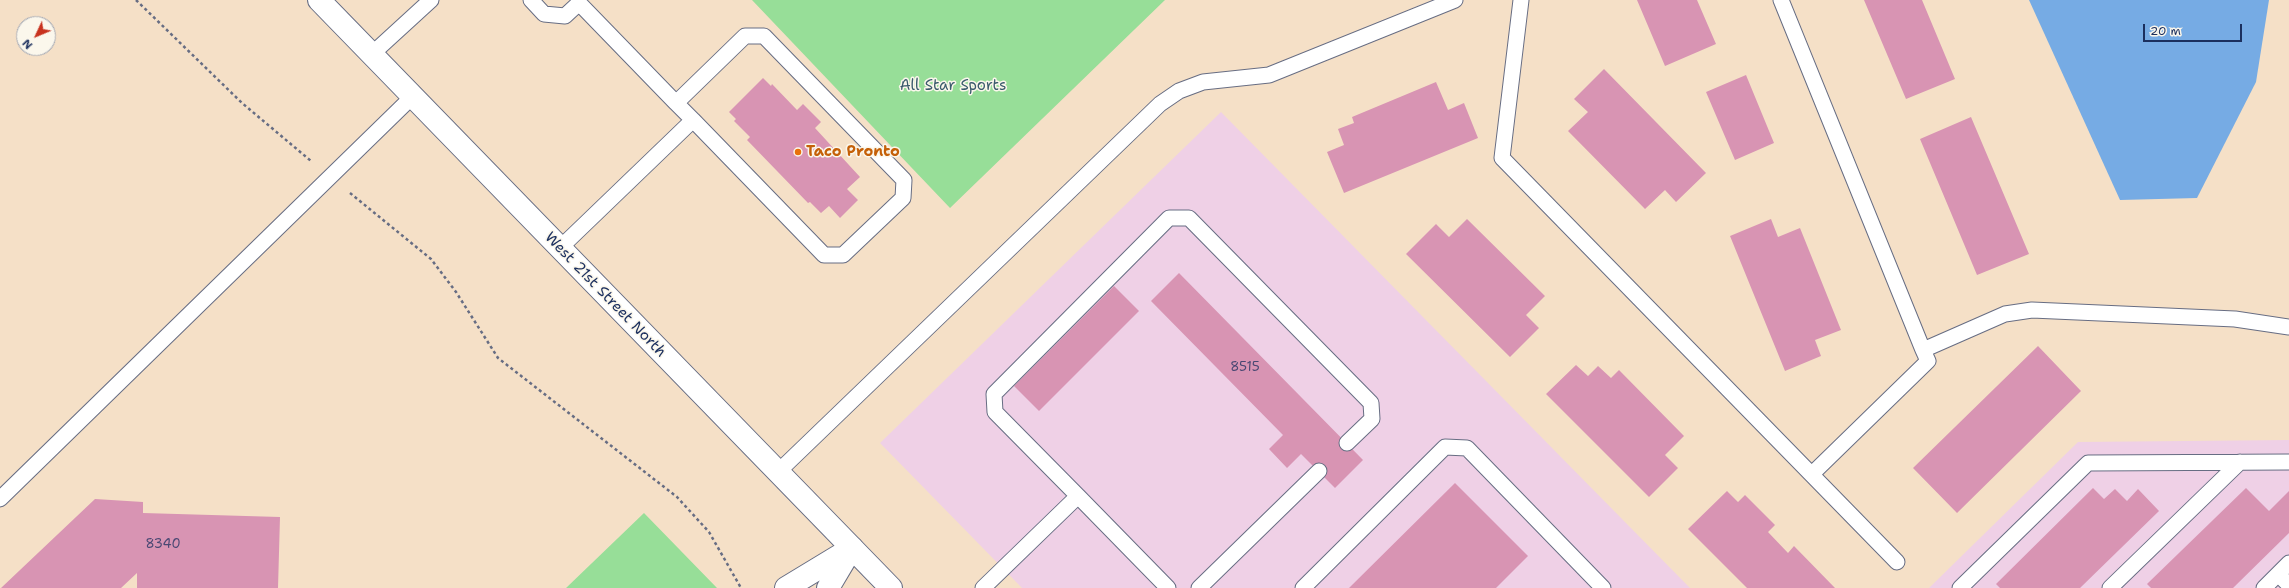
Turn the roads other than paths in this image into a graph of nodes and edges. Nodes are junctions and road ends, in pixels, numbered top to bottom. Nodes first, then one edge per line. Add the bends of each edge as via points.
1 (319, 0) edge
2 (431, 0) edge
3 (531, 0) edge
4 (1455, 0) edge
5 (1521, 0) edge
6 (1781, 0) edge
7 (581, 1) edge
8 (372, 54) junction
9 (412, 97) junction
10 (676, 103) junction
11 (693, 120) junction
12 (560, 248) junction
13 (2289, 327) edge
14 (1924, 350) junction
15 (1347, 444) dead end
16 (2240, 462) junction
17 (2289, 462) edge
18 (1319, 471) dead end
19 (778, 472) junction
20 (1812, 474) junction
21 (1078, 496) junction
22 (0, 499) edge
23 (852, 548) junction
24 (1897, 562) dead end
25 (2289, 563) edge
26 (2278, 574) junction
27 (2289, 585) edge
28 (786, 588) edge
29 (828, 588) edge
30 (891, 588) edge
31 (983, 588) edge
32 (1168, 588) edge
33 (1199, 588) edge
34 (1303, 588) edge
35 (1603, 588) edge
36 (1960, 588) edge
37 (2110, 588) edge
38 (2264, 588) edge

1 - 8 main road, West 21st Street North
2 - 8 lane
3 - 7 lane via 544,14 565,16
4 - 19 lane via 1269,75 1204,82 1179,91 1149,115
5 - 20 lane via 1502,158
6 - 14 lane
7 - 10 lane
8 - 9 main road, West 21st Street North
9 - 12 main road, West 21st Street North
9 - 22 lane
10 - 11 lane
10 - 11 lane via 745,36 764,36 904,180 903,198 843,255 824,255
11 - 12 lane
12 - 19 main road, West 21st Street North
13 - 14 lane via 2235,319 2032,310 2005,314
14 - 20 lane via 1928,361
15 - 21 lane via 1372,419 1371,403 1189,218 1169,218 994,394 995,412
16 - 17 lane
16 - 36 lane via 2088,463
16 - 37 lane
18 - 33 lane
19 - 23 main road, West 21st Street North
20 - 24 lane
21 - 31 lane
21 - 32 lane
23 - 28 main road
23 - 29 main road
23 - 30 main road, West 21st Street North
25 - 26 lane
26 - 27 lane
26 - 38 lane
34 - 35 lane via 1445,447 1467,448

